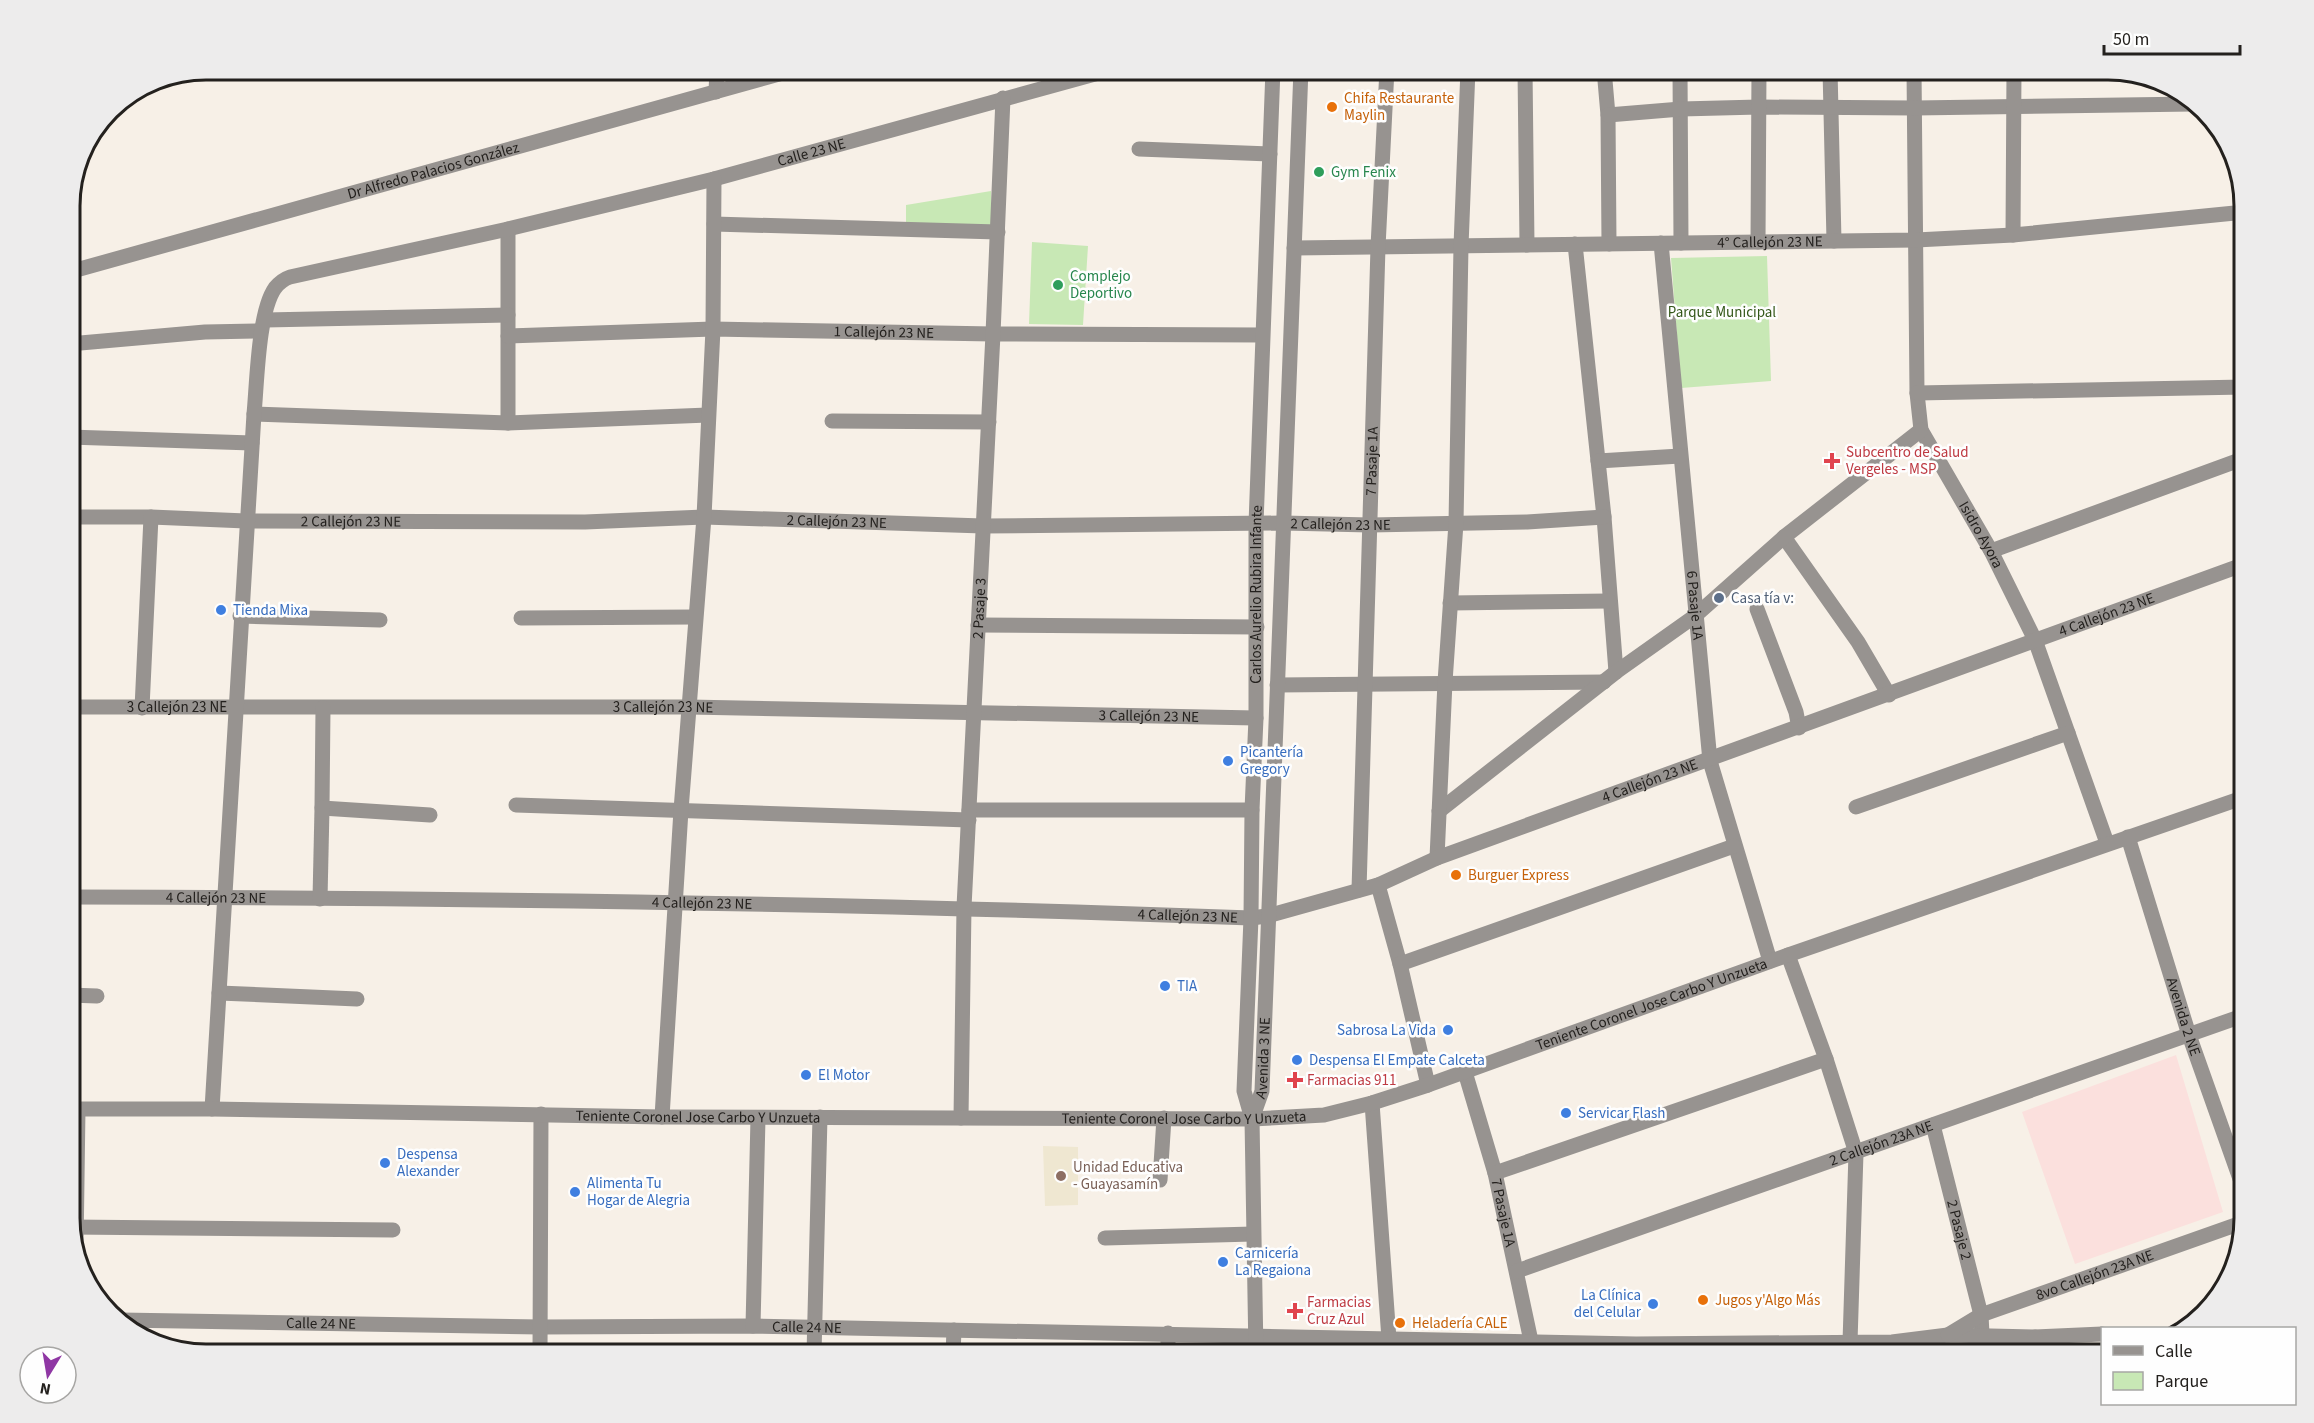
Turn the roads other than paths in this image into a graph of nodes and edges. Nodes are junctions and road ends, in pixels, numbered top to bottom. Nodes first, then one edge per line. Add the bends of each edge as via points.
1 (1273, 79) edge
2 (1301, 79) edge
3 (1386, 79) edge
4 (1468, 79) edge
5 (1525, 79) edge
6 (1605, 79) edge
7 (1681, 79) edge
8 (1759, 79) edge
9 (1831, 79) edge
10 (1914, 79) edge
11 (2014, 79) edge
12 (717, 80) edge
13 (761, 80) edge
14 (1073, 80) edge
15 (716, 93) junction
16 (1003, 98) junction
17 (2182, 104) edge
18 (1832, 106) junction
19 (2014, 106) junction
20 (1760, 107) junction
21 (1915, 108) junction
22 (1682, 109) junction
23 (1608, 115) junction
24 (1138, 149) dead end
25 (1270, 154) junction
26 (714, 179) junction
27 (2234, 213) edge
28 (714, 224) junction
29 (508, 229) junction
30 (998, 232) junction
31 (2013, 235) junction
32 (1916, 240) junction
33 (1834, 241) junction
34 (1758, 242) junction
35 (1661, 243) junction
36 (1681, 243) junction
37 (1575, 244) junction
38 (1609, 244) junction
39 (1527, 245) junction
40 (1461, 246) junction
41 (1378, 247) junction
42 (1294, 248) junction
43 (80, 270) edge
44 (508, 315) junction
45 (263, 326) junction
46 (714, 328) junction
47 (993, 334) junction
48 (1262, 335) junction
49 (508, 336) junction
50 (80, 343) edge
51 (2234, 387) edge
52 (1917, 393) junction
53 (254, 414) junction
54 (708, 416) junction
55 (832, 421) dead end
56 (989, 422) junction
57 (508, 423) junction
58 (1921, 430) junction
59 (80, 437) edge
60 (252, 443) junction
61 (1680, 456) junction
62 (1598, 461) junction
63 (2234, 462) edge
64 (80, 517) edge
65 (151, 517) junction
66 (704, 517) junction
67 (1604, 517) junction
68 (246, 521) junction
69 (1283, 523) junction
70 (1456, 523) junction
71 (1256, 524) junction
72 (1370, 525) junction
73 (983, 526) junction
74 (1784, 537) junction
75 (1991, 551) junction
76 (2234, 568) edge
77 (1609, 601) junction
78 (1450, 603) junction
79 (1757, 609) dead end
80 (240, 616) junction
81 (1695, 616) junction
82 (695, 617) junction
83 (521, 618) dead end
84 (380, 620) dead end
85 (978, 625) junction
86 (1257, 627) junction
87 (2035, 640) junction
88 (1616, 672) junction
89 (1445, 682) junction
90 (1604, 682) junction
91 (1277, 685) junction
92 (1365, 685) junction
93 (1889, 695) junction
94 (80, 707) edge
95 (688, 707) junction
96 (141, 708) junction
97 (235, 708) junction
98 (323, 708) junction
99 (975, 713) junction
100 (1256, 718) junction
101 (1799, 728) junction
102 (2068, 733) junction
103 (1710, 760) junction
104 (2234, 801) edge
105 (516, 806) dead end
106 (1856, 807) dead end
107 (322, 808) junction
108 (681, 810) junction
109 (1252, 810) junction
110 (1439, 811) junction
111 (430, 815) dead end
112 (969, 815) junction
113 (2128, 837) junction
114 (2108, 843) junction
115 (1734, 846) junction
116 (1437, 858) junction
117 (1378, 885) junction
118 (1359, 890) junction
119 (80, 897) edge
120 (224, 898) junction
121 (320, 898) junction
122 (676, 901) junction
123 (964, 907) junction
124 (1267, 916) junction
125 (1251, 918) junction
126 (1788, 955) junction
127 (1770, 961) junction
128 (1400, 964) junction
129 (219, 993) junction
130 (80, 995) edge
131 (97, 996) dead end
132 (357, 999) dead end
133 (2234, 1019) edge
134 (2189, 1035) junction
135 (1826, 1059) junction
136 (1465, 1072) junction
137 (1428, 1085) junction
138 (1372, 1103) junction
139 (80, 1109) edge
140 (212, 1109) junction
141 (541, 1114) junction
142 (662, 1117) junction
143 (820, 1117) junction
144 (758, 1118) junction
145 (961, 1118) junction
146 (1164, 1118) junction
147 (1252, 1119) junction
148 (1933, 1125) junction
149 (1856, 1153) junction
150 (2234, 1163) edge
151 (1495, 1173) junction
152 (1160, 1180) dead end
153 (2233, 1226) edge
154 (80, 1227) edge
155 (393, 1230) dead end
156 (1253, 1234) junction
157 (1104, 1238) dead end
158 (1517, 1270) junction
159 (1981, 1315) junction
160 (134, 1320) edge
161 (753, 1326) junction
162 (541, 1327) junction
163 (814, 1328) junction
164 (954, 1330) junction
165 (1168, 1334) junction
166 (2101, 1334) edge
167 (1256, 1335) junction
168 (1948, 1335) junction
169 (1983, 1336) junction
170 (2035, 1336) junction
171 (1381, 1338) junction
172 (1850, 1342) junction
173 (540, 1344) edge
174 (814, 1344) edge
175 (953, 1344) edge
176 (1168, 1344) edge
177 (1256, 1344) edge
178 (1378, 1344) edge
179 (1427, 1344) edge
180 (1530, 1344) edge
181 (1833, 1344) edge
182 (1864, 1344) edge
183 (1909, 1344) edge
184 (1983, 1344) edge
185 (2035, 1344) edge

1 - 25 street, Carlos Aurelio Rubira Infante
2 - 42 street, Carlos Aurelio Rubira Infante
3 - 41 street, 7 Pasaje 1A
4 - 40 street
5 - 39 street
6 - 23 street
7 - 22 street
8 - 20 street
9 - 18 street
10 - 21 street, Isidro Ayora
11 - 19 street
12 - 15 street
13 - 15 street, Dr Alfredo Palacios González
14 - 16 street, Calle 23 NE
15 - 43 street, Dr Alfredo Palacios González
16 - 26 street, Calle 23 NE
16 - 30 street, 2 Pasaje 3
17 - 19 street
18 - 20 street
18 - 21 street
18 - 33 street
19 - 21 street
19 - 31 street
20 - 22 street
20 - 34 street
21 - 32 street, Isidro Ayora
22 - 23 street
22 - 36 street
23 - 38 street
24 - 25 street
25 - 48 street, Carlos Aurelio Rubira Infante
26 - 28 street
26 - 29 street, Calle 23 NE
27 - 31 street, 4° Callejón 23 NE
28 - 30 street
28 - 46 street
29 - 44 street
29 - 45 street, Calle 23 NE via 290,277 275,288
30 - 47 street, 2 Pasaje 3
31 - 32 street, 4° Callejón 23 NE
32 - 33 street, 4° Callejón 23 NE
32 - 52 street, Isidro Ayora
33 - 34 street, 4° Callejón 23 NE
34 - 36 street, 4° Callejón 23 NE
35 - 36 street, 4° Callejón 23 NE
35 - 38 street, 4° Callejón 23 NE
35 - 61 street, 6 Pasaje 1A
37 - 38 street, 4° Callejón 23 NE
37 - 39 street, 4° Callejón 23 NE
37 - 62 street
39 - 40 street, 4° Callejón 23 NE
40 - 41 street, 4° Callejón 23 NE
40 - 70 street
41 - 42 street, 4° Callejón 23 NE
41 - 72 street, 7 Pasaje 1A
42 - 69 street, Carlos Aurelio Rubira Infante
44 - 45 street
44 - 49 street
45 - 50 street
45 - 53 street, Calle 23 NE
46 - 47 street, 1 Callejón 23 NE
46 - 49 street, 1 Callejón 23 NE
46 - 54 street
47 - 48 street, 1 Callejón 23 NE
47 - 56 street, 2 Pasaje 3
48 - 71 street, Carlos Aurelio Rubira Infante
49 - 57 street
51 - 52 street
52 - 58 street, Isidro Ayora
53 - 57 street
53 - 60 street, Calle 23 NE
54 - 57 street
54 - 66 street
55 - 56 street
56 - 73 street, 2 Pasaje 3
58 - 74 street
58 - 75 street, Isidro Ayora
59 - 60 street
60 - 68 street, Calle 23 NE
61 - 62 street
61 - 81 street, 6 Pasaje 1A
62 - 67 street
63 - 75 street
64 - 65 street, 2 Callejón 23 NE
65 - 68 street, 2 Callejón 23 NE
65 - 96 street
66 - 68 street, 2 Callejón 23 NE via 585,522
66 - 73 street, 2 Callejón 23 NE
66 - 82 street
67 - 70 street, 2 Callejón 23 NE
67 - 77 street
68 - 80 street, Calle 23 NE
69 - 71 street, 2 Callejón 23 NE
69 - 72 street, 2 Callejón 23 NE
69 - 91 street, Carlos Aurelio Rubira Infante
70 - 72 street, 2 Callejón 23 NE
70 - 78 street
71 - 73 street, 2 Callejón 23 NE
71 - 86 street, Carlos Aurelio Rubira Infante
72 - 92 street, 7 Pasaje 1A
73 - 85 street, 2 Pasaje 3
74 - 81 street
74 - 93 street via 1858,642
75 - 87 street, Isidro Ayora
76 - 87 street, 4 Callejón 23 NE
77 - 78 street
77 - 88 street
78 - 89 street
79 - 101 street
80 - 84 street
80 - 97 street, Calle 23 NE
81 - 88 street
81 - 103 street, 6 Pasaje 1A
82 - 83 street
82 - 95 street
85 - 86 street
85 - 99 street, 2 Pasaje 3
86 - 100 street, Carlos Aurelio Rubira Infante
87 - 93 street, 4 Callejón 23 NE
87 - 102 street, Isidro Ayora
88 - 90 street
89 - 90 street
89 - 92 street
89 - 110 street
90 - 110 street
91 - 92 street
91 - 124 street, Carlos Aurelio Rubira Infante
92 - 118 street, 7 Pasaje 1A
93 - 101 street, 4 Callejón 23 NE
94 - 96 street, 3 Callejón 23 NE
95 - 98 street, 3 Callejón 23 NE
95 - 99 street, 3 Callejón 23 NE
95 - 108 street
96 - 97 street, 3 Callejón 23 NE
97 - 98 street, 3 Callejón 23 NE
97 - 120 street, Calle 23 NE
98 - 107 street
99 - 100 street, 3 Callejón 23 NE
99 - 112 street, 2 Pasaje 3
100 - 109 street, Carlos Aurelio Rubira Infante
101 - 103 street, 4 Callejón 23 NE
102 - 106 street
102 - 114 street, Isidro Ayora
103 - 115 street, 6 Pasaje 1A
103 - 116 street, 4 Callejón 23 NE
104 - 113 street, Teniente Coronel Jose Carbo Y Unzueta
105 - 108 street
107 - 111 street
107 - 121 street
108 - 112 street
108 - 122 street
109 - 112 street
109 - 125 street, Carlos Aurelio Rubira Infante
110 - 116 street
112 - 123 street, 2 Pasaje 3
113 - 114 street, Teniente Coronel Jose Carbo Y Unzueta
113 - 134 street, Avenida 2 NE
114 - 126 street, Teniente Coronel Jose Carbo Y Unzueta
115 - 127 street, 6 Pasaje 1A
115 - 128 street
116 - 117 street, 4 Callejón 23 NE
117 - 118 street, 4 Callejón 23 NE
117 - 128 street
118 - 124 street, 4 Callejón 23 NE
119 - 120 street, 4 Callejón 23 NE
120 - 121 street, 4 Callejón 23 NE
120 - 129 street, Calle 23 NE
121 - 122 street, 4 Callejón 23 NE
122 - 123 street, 4 Callejón 23 NE
122 - 142 street
123 - 125 street, 4 Callejón 23 NE
123 - 145 street, 2 Pasaje 3
124 - 125 street, 4 Callejón 23 NE
124 - 147 street, Avenida 3 NE via 1262,1091
125 - 147 street, Carlos Aurelio Rubira Infante via 1244,1091
126 - 127 street, Teniente Coronel Jose Carbo Y Unzueta
126 - 135 street
127 - 136 street, Teniente Coronel Jose Carbo Y Unzueta
128 - 137 street
129 - 132 street
129 - 140 street, Calle 23 NE
130 - 131 street
133 - 134 street, 2 Callejón 23A NE
134 - 148 street, 2 Callejón 23A NE
134 - 150 street, Avenida 2 NE
135 - 149 street
135 - 151 street
136 - 137 street, Teniente Coronel Jose Carbo Y Unzueta
136 - 151 street, 7 Pasaje 1A
137 - 138 street, Teniente Coronel Jose Carbo Y Unzueta
138 - 147 street, Teniente Coronel Jose Carbo Y Unzueta via 1324,1115
138 - 171 street
139 - 140 street, Teniente Coronel Jose Carbo Y Unzueta
140 - 141 street, Teniente Coronel Jose Carbo Y Unzueta
141 - 142 street, Teniente Coronel Jose Carbo Y Unzueta
141 - 162 street
142 - 144 street, Teniente Coronel Jose Carbo Y Unzueta
143 - 144 street, Teniente Coronel Jose Carbo Y Unzueta
143 - 145 street, Teniente Coronel Jose Carbo Y Unzueta
143 - 163 street
144 - 161 street
145 - 146 street, Teniente Coronel Jose Carbo Y Unzueta
146 - 147 street, Teniente Coronel Jose Carbo Y Unzueta
146 - 152 street
147 - 156 street, Avenida 3 NE
148 - 149 street, 2 Callejón 23A NE
148 - 159 street, 2 Pasaje 2
149 - 158 street, 2 Callejón 23A NE
149 - 172 street
151 - 158 street, 7 Pasaje 1A
153 - 159 street, 8vo Callejón 23A NE
154 - 155 street
156 - 157 street
156 - 167 street
158 - 180 street, 7 Pasaje 1A
159 - 168 street, 8vo Callejón 23A NE
159 - 169 street, 2 Pasaje 2
160 - 162 street, Calle 24 NE
161 - 162 street, Calle 24 NE
161 - 163 street, Calle 24 NE
162 - 173 street
163 - 164 street, Calle 24 NE
163 - 174 street
164 - 165 street, Calle 24 NE
164 - 175 street
165 - 167 street, Calle 24 NE
165 - 176 street
166 - 170 street, Calle 24 NE
167 - 171 street, Calle 24 NE
167 - 177 street
168 - 169 street, Calle 24 NE
168 - 183 street, Calle 24 NE
169 - 170 street, Calle 24 NE
169 - 184 street, 2 Pasaje 2
170 - 185 street
171 - 178 street
171 - 179 street, Calle 24 NE
172 - 181 street, Calle 24 NE
172 - 182 street, Calle 24 NE

